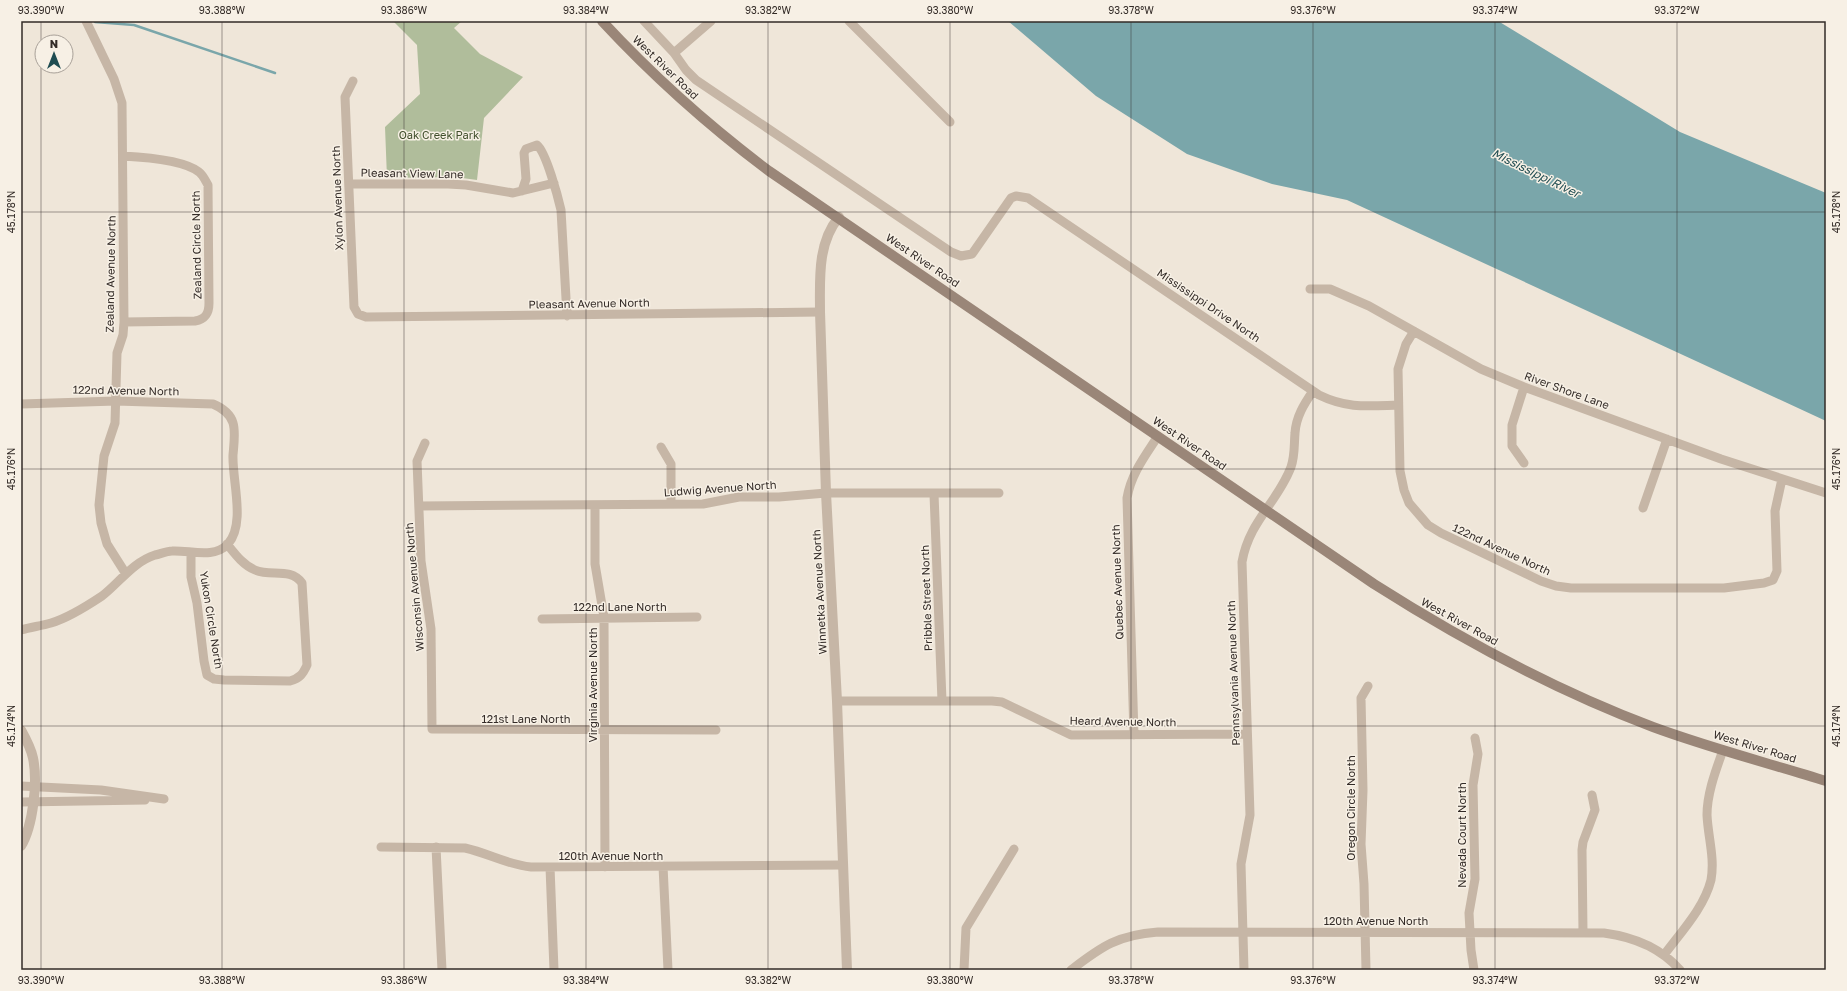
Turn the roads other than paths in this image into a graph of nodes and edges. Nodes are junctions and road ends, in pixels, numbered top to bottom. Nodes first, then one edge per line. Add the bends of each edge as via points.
1 (86, 21) edge
2 (602, 21) edge
3 (644, 21) edge
4 (711, 21) edge
5 (849, 21) edge
6 (674, 54) junction
7 (353, 81) dead end
8 (950, 122) dead end
9 (123, 156) junction
10 (554, 183) junction
11 (349, 184) junction
12 (522, 192) junction
13 (1016, 196) joint
14 (839, 217) junction
15 (1310, 289) dead end
16 (820, 312) junction
17 (358, 314) joint
18 (567, 316) junction
19 (124, 322) junction
20 (1414, 331) junction
21 (1524, 387) junction
22 (1313, 391) junction
23 (116, 402) junction
24 (21, 404) edge
25 (1398, 406) junction
26 (1158, 436) junction
27 (1667, 439) junction
28 (425, 443) dead end
29 (661, 447) dead end
30 (1524, 463) dead end
31 (1782, 479) junction
32 (826, 493) junction
33 (999, 493) dead end
34 (1826, 493) edge
35 (934, 494) junction
36 (671, 504) junction
37 (595, 505) junction
38 (419, 506) junction
39 (1643, 508) dead end
40 (1265, 509) junction
41 (227, 544) junction
42 (191, 552) junction
43 (126, 574) junction
44 (604, 617) junction
45 (697, 617) dead end
46 (542, 618) dead end
47 (21, 630) edge
48 (1368, 686) dead end
49 (837, 701) junction
50 (942, 701) junction
51 (432, 729) joint
52 (21, 730) edge
53 (604, 730) junction
54 (716, 730) dead end
55 (1247, 734) junction
56 (1134, 735) junction
57 (1476, 738) dead end
58 (1723, 750) junction
59 (1826, 781) edge
60 (21, 786) edge
61 (34, 786) junction
62 (1592, 795) dead end
63 (33, 801) junction
64 (21, 802) edge
65 (21, 846) edge
66 (381, 847) dead end
67 (436, 847) junction
68 (1014, 849) dead end
69 (843, 865) junction
70 (663, 866) junction
71 (550, 867) junction
72 (605, 867) junction
73 (1242, 932) junction
74 (1365, 932) junction
75 (1470, 932) junction
76 (1582, 932) junction
77 (1664, 955) junction
78 (442, 970) edge
79 (554, 970) edge
80 (668, 970) edge
81 (847, 970) edge
82 (964, 970) edge
83 (1071, 970) edge
84 (1244, 970) edge
85 (1366, 970) edge
86 (1474, 970) edge
87 (1680, 970) edge

1 - 9 street, Zealand Avenue North via 118,88 122,103
2 - 14 main road, West River Road via 650,71 720,134
3 - 6 street, West River Road
4 - 6 street
5 - 8 street
6 - 13 street, West River Road via 686,70 719,97 946,250 961,256 972,254 1004,206
7 - 11 street, Xylon Avenue North via 345,97
9 - 19 street, Zealand Avenue North
9 - 19 street, Zealand Circle North via 151,158 192,168 202,175 208,185 209,296 208,314 200,320
10 - 12 street, Pleasant View Lane
10 - 12 street via 540,148 537,145 531,146 524,153 526,179
10 - 18 street via 561,210
11 - 12 street, Pleasant View Lane via 448,184 503,192
11 - 17 street, Xylon Avenue North via 354,307
13 - 22 street, Mississippi Drive North via 1023,196 1035,202
14 - 16 street, Winnetka Avenue North via 829,230 823,250
14 - 26 main road, West River Road
15 - 20 street, River Shore Lane via 1330,289 1369,306
16 - 18 street, Pleasant Avenue North
16 - 32 street, Winnetka Avenue North
17 - 18 street, Pleasant Avenue North via 366,317
19 - 23 street, Zealand Avenue North via 117,353
20 - 21 street, River Shore Lane via 1481,369
20 - 25 street, 122nd Avenue North via 1406,344 1398,369
21 - 27 street, River Shore Lane
21 - 30 street via 1512,425 1512,446
22 - 25 street, Mississippi Drive North via 1347,406
22 - 40 street, Pennsylvania Avenue North via 1298,418 1291,467
23 - 24 street, 122nd Avenue North
23 - 41 street, 122nd Avenue North via 214,404 228,413 236,431 233,457 237,523
23 - 43 street, Zealand Avenue North via 115,423 104,456 99,505 107,544
25 - 31 street, 122nd Avenue North via 1400,471 1409,503 1417,514 1441,533 1556,586 1724,588 1773,580 1777,571 1775,511
26 - 40 main road, West River Road
26 - 56 street, Quebec Avenue North via 1134,473 1127,498
27 - 31 street, River Shore Lane
27 - 39 street
28 - 38 street, Wisconsin Avenue North via 417,461
29 - 36 street via 670,464
31 - 34 street, River Shore Lane
32 - 35 street, Ludwig Avenue North
32 - 36 street, Ludwig Avenue North via 739,497 703,504
32 - 49 street, Winnetka Avenue North
33 - 35 street, Ludwig Avenue North
35 - 50 street, Pribble Street North
36 - 37 street, Ludwig Avenue North
37 - 38 street, Ludwig Avenue North
37 - 44 street, Virginia Avenue North via 595,564
38 - 51 street, Wisconsin Avenue North via 423,579 432,629
40 - 55 street, Pennsylvania Avenue North via 1250,534 1242,562
40 - 58 main road, West River Road via 1374,584 1479,646 1533,674 1618,712
41 - 42 street via 208,553
41 - 42 street, Yukon Circle North via 238,558 255,570 293,574 302,583 307,665 304,673 297,679 224,680 207,675 191,577
42 - 43 street via 172,551 153,556
43 - 47 street via 102,595 77,611 52,623
44 - 45 street, 122nd Lane North
44 - 46 street, 122nd Lane North
44 - 53 street, Virginia Avenue North
48 - 74 street, Oregon Circle North via 1361,698 1364,790 1361,844
49 - 50 street, Heard Avenue North
49 - 69 street, Winnetka Avenue North
50 - 56 street, Heard Avenue North via 1002,702 1071,735
51 - 53 street, 121st Lane North
52 - 61 street via 33,758
53 - 54 street, 121st Lane North
53 - 72 street, Virginia Avenue North
55 - 56 street, Heard Avenue North
55 - 73 street, Pennsylvania Avenue North via 1250,815 1241,864
57 - 75 street, Nevada Court North via 1478,754 1473,785 1475,879 1470,904
58 - 59 main road, West River Road
58 - 77 street via 1707,814 1712,852 1710,880 1702,903
60 - 61 street
61 - 63 street
61 - 63 street via 101,790 164,799
62 - 76 street via 1595,810 1582,850
63 - 64 street
63 - 65 street via 28,830
66 - 67 street, 120th Avenue North
67 - 71 street, 120th Avenue North via 472,849 522,867
67 - 78 street
68 - 82 street via 966,928
69 - 70 street, 120th Avenue North
69 - 81 street, Winnetka Avenue North
70 - 72 street, 120th Avenue North
70 - 80 street
71 - 72 street, 120th Avenue North
71 - 79 street
73 - 74 street, 120th Avenue North
73 - 83 street, 120th Avenue North via 1140,933 1110,942
73 - 84 street, Pennsylvania Avenue North
74 - 75 street, 120th Avenue North
74 - 85 street, Oregon Circle North
75 - 76 street, 120th Avenue North
75 - 86 street, Nevada Court North
76 - 77 street, 120th Avenue North via 1620,935
77 - 87 street, 120th Avenue North

